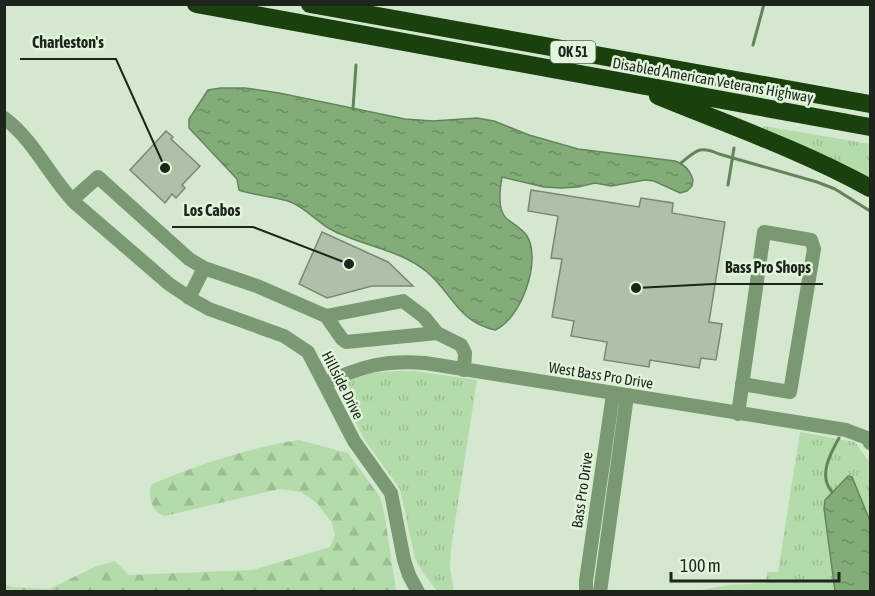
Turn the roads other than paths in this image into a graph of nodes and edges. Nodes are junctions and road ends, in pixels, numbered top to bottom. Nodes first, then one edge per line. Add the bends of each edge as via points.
1 (196, 4) edge
2 (310, 4) edge
3 (620, 81) junction
4 (870, 104) edge
5 (4, 118) edge
6 (870, 127) edge
7 (870, 188) edge
8 (72, 200) junction
9 (204, 268) junction
10 (189, 298) junction
11 (326, 316) junction
12 (438, 333) junction
13 (464, 370) junction
14 (325, 383) junction
15 (742, 384) junction
16 (620, 395) junction
17 (738, 414) junction
18 (870, 443) edge
19 (418, 591) edge
20 (586, 591) edge
21 (600, 591) edge

1 - 3 highway, Disabled American Veterans Highway / OK 51
2 - 4 highway, Disabled American Veterans Highway / OK 51
3 - 6 highway, Disabled American Veterans Highway / OK 51
3 - 7 highway via 802,154
5 - 8 street, Hillside Drive via 32,146
8 - 9 street via 98,177
8 - 10 street, Hillside Drive
9 - 10 street
9 - 11 street
10 - 14 street, Hillside Drive via 297,343 308,352
11 - 12 street via 346,342
11 - 12 street via 403,301
12 - 13 street via 461,345 465,353
13 - 14 street, West Bass Pro Drive via 400,361 355,369
13 - 16 street, West Bass Pro Drive
14 - 19 street, Hillside Drive via 354,441 391,493 404,560
15 - 15 street via 764,232 811,240 814,249 790,392
15 - 17 street
16 - 17 street, West Bass Pro Drive
16 - 20 street, Bass Pro Drive
16 - 21 street
17 - 18 street, West Bass Pro Drive via 846,430

